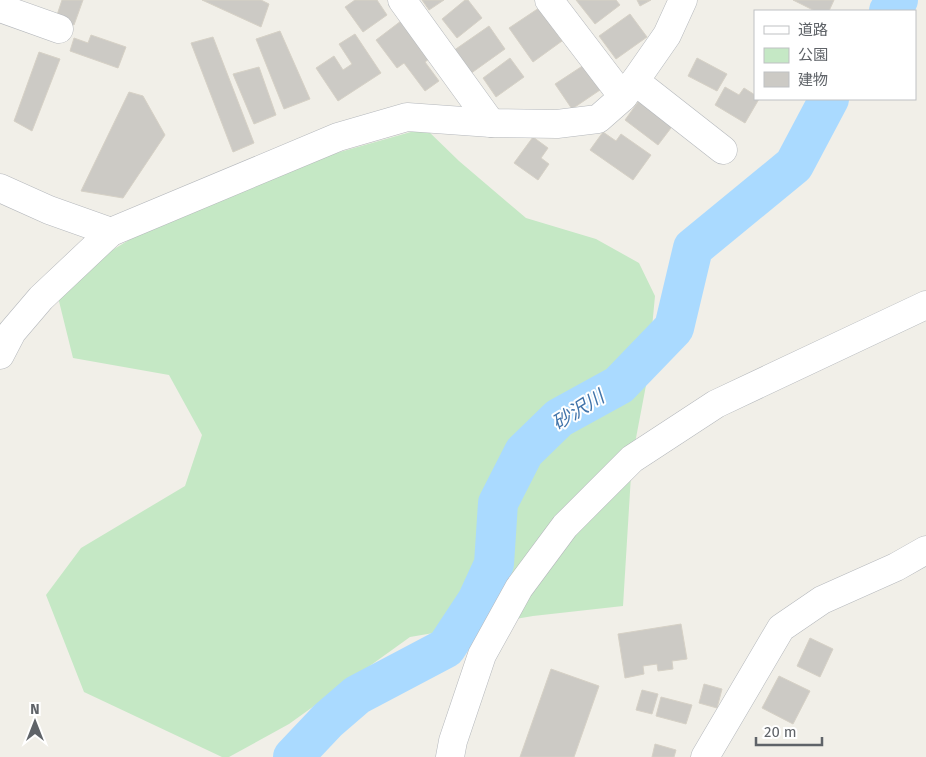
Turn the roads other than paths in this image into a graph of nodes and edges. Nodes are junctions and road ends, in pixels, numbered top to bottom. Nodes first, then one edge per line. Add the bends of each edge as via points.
1 (402, 0) edge
2 (549, 0) edge
3 (683, 0) edge
4 (0, 8) edge
5 (59, 30) dead end
6 (629, 89) junction
7 (490, 123) junction
8 (723, 150) dead end
9 (0, 188) edge
10 (111, 232) junction
11 (926, 305) edge
12 (0, 355) edge
13 (926, 550) edge
14 (450, 757) edge
15 (704, 757) edge

1 - 7 street
2 - 6 street
3 - 6 street via 667,35
4 - 5 street
6 - 7 street via 598,119 558,124
6 - 8 street
7 - 10 street via 408,117 338,137
9 - 10 street
10 - 12 street via 41,298 12,332
11 - 14 street via 716,404 632,459 565,526 519,588 482,656
13 - 15 street via 822,600 781,628

